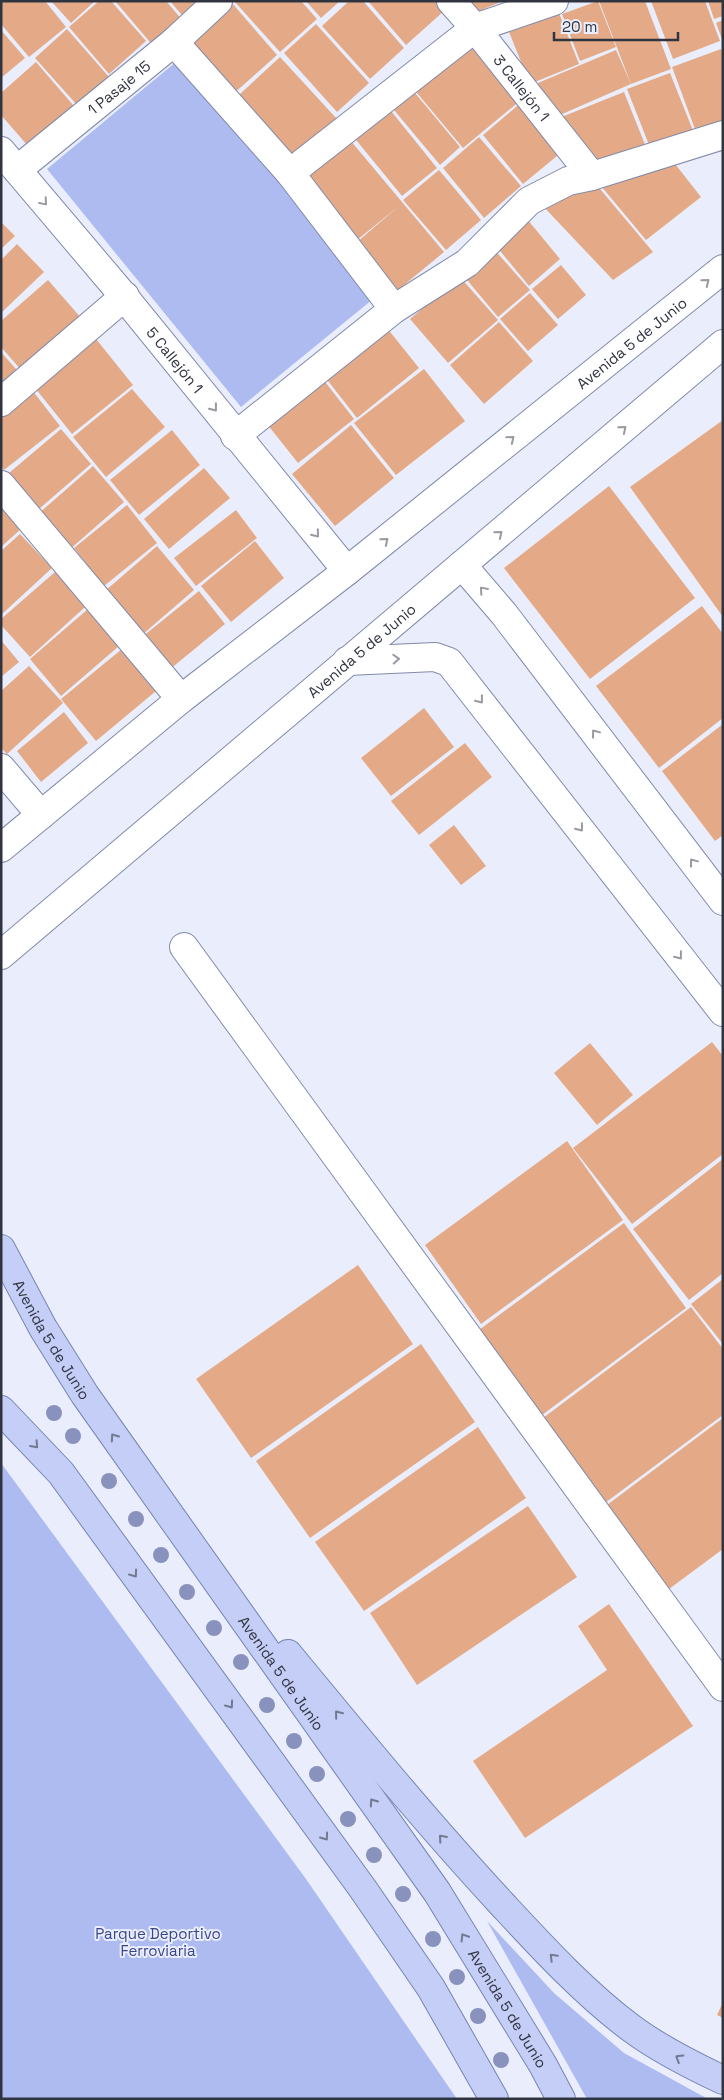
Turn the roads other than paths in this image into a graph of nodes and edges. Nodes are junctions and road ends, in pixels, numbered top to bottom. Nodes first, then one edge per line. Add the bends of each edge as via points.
1 (218, 1) edge
2 (451, 1) edge
3 (554, 1) edge
4 (475, 28) junction
5 (174, 42) junction
6 (723, 135) edge
7 (9, 161) edge
8 (290, 173) junction
9 (592, 176) junction
10 (723, 269) edge
11 (125, 296) junction
12 (394, 309) junction
13 (723, 344) edge
14 (1, 402) edge
15 (236, 436) junction
16 (1, 485) edge
17 (462, 565) junction
18 (347, 571) junction
19 (347, 661) junction
20 (181, 699) junction
21 (1, 768) edge
22 (41, 815) junction
23 (1, 848) edge
24 (723, 901) edge
25 (184, 948) dead end
26 (1, 955) edge
27 (723, 1012) edge
28 (1, 1249) edge
29 (1, 1410) edge
30 (142, 1477) junction
31 (723, 1687) edge
32 (723, 2080) edge
33 (494, 2099) edge
34 (561, 2099) edge

1 - 5 street, 1 Pasaje 15
2 - 4 street, 3 Callejón 1
3 - 4 street
4 - 8 street
4 - 9 street, 3 Callejón 1
5 - 7 street, 1 Pasaje 15
5 - 8 street
6 - 9 street
7 -> 11 street, 5 Callejón 1
8 - 12 street
9 - 12 street via 568,181 529,200 467,263
18 -> 10 street, Avenida 5 de Junio
11 - 14 street
11 -> 15 street, 5 Callejón 1
12 - 15 street
17 -> 13 street, Avenida 5 de Junio
15 -> 18 street, 5 Callejón 1
16 - 20 street
17 - 19 street, Avenida 5 de Junio
24 -> 17 street via 504,614
18 - 20 street, Avenida 5 de Junio
19 - 26 street, Avenida 5 de Junio
19 -> 27 street via 435,657 449,662
20 - 22 street, Avenida 5 de Junio
21 - 22 street
22 - 23 street, Avenida 5 de Junio
25 - 31 street
30 -> 28 main road, Avenida 5 de Junio via 43,1328
29 -> 33 main road via 61,1473 363,1889 431,1988
32 -> 30 main road via 688,2064 631,2028 525,1929 388,1775
34 -> 30 main road, Avenida 5 de Junio via 436,1892

